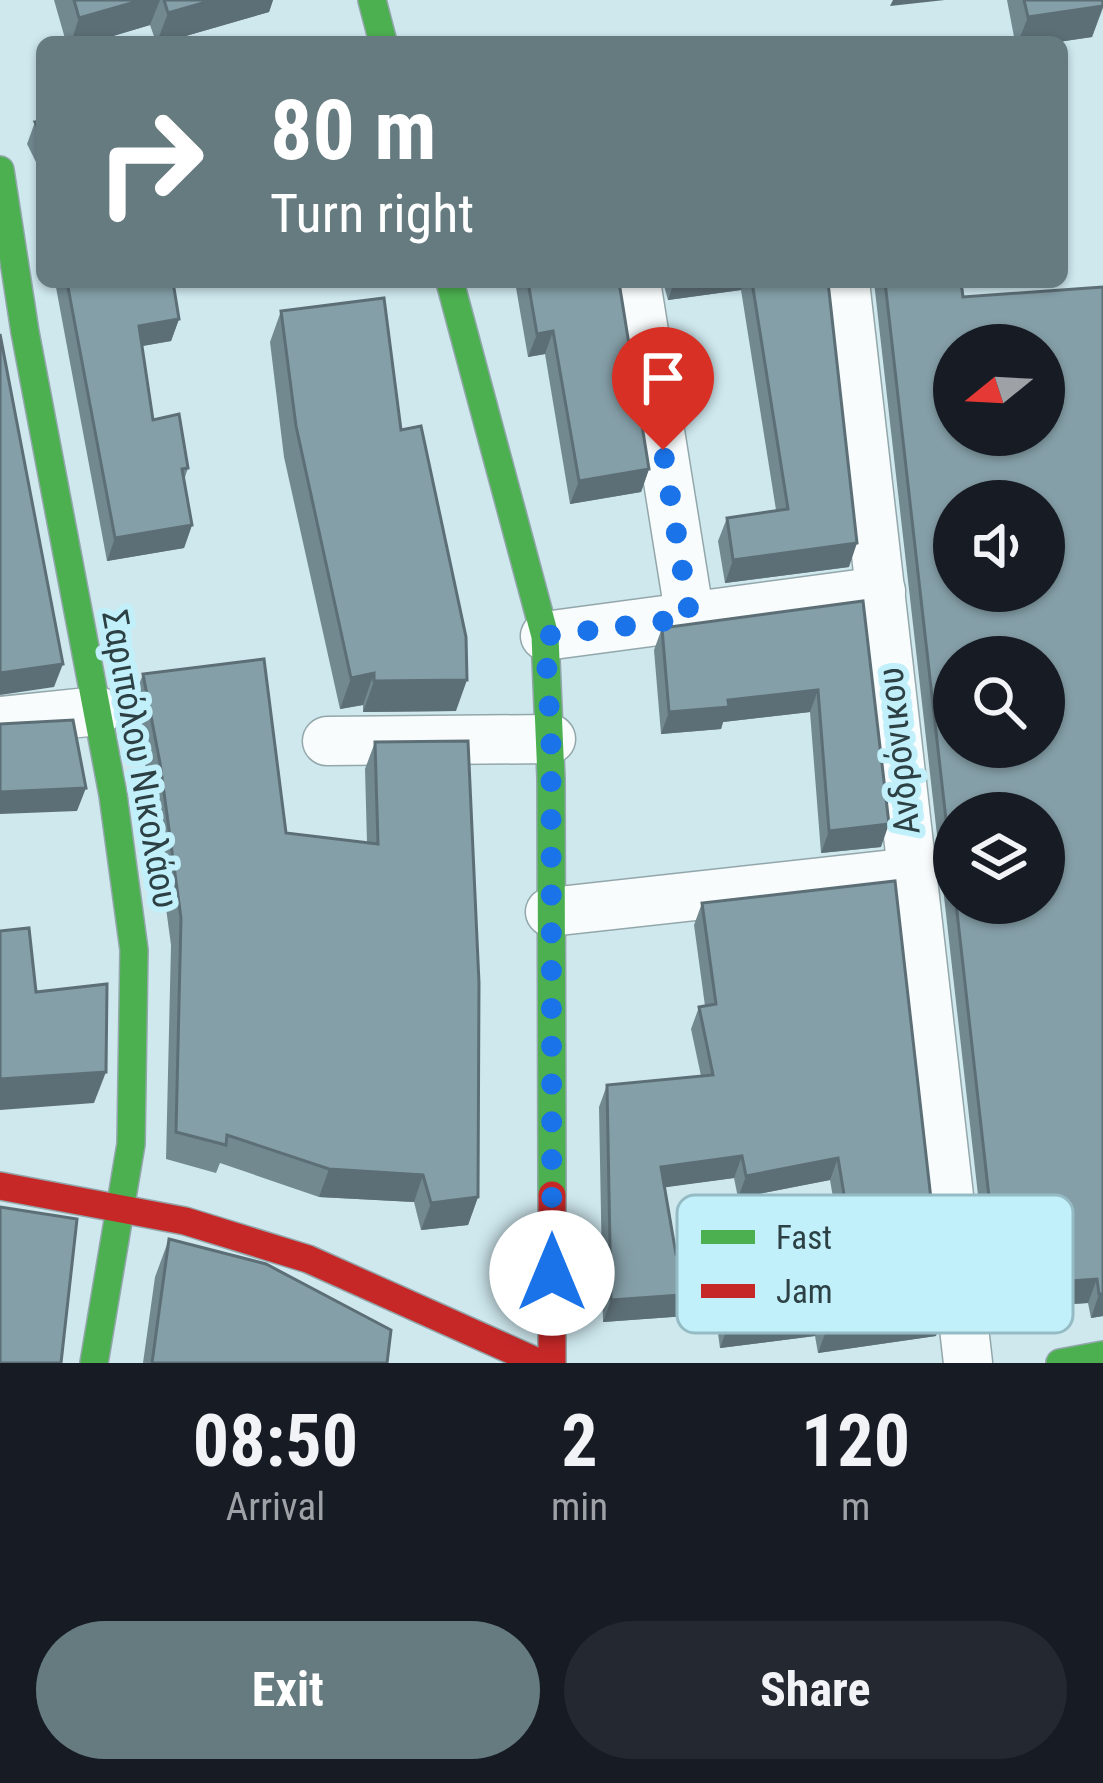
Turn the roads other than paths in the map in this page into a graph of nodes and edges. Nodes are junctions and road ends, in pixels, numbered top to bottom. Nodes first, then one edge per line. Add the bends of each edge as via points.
1 (372, 0) edge
2 (381, 36) edge
3 (0, 170) edge
4 (452, 288) edge
5 (637, 288) edge
6 (845, 288) edge
7 (881, 591) junction
8 (690, 618) junction
9 (545, 636) junction
10 (98, 711) junction
11 (0, 722) edge
12 (551, 739) junction
13 (327, 741) dead end
14 (912, 872) junction
15 (550, 912) junction
16 (0, 1186) edge
17 (949, 1195) edge
18 (122, 1209) junction
19 (965, 1333) edge
20 (1103, 1355) edge
21 (94, 1363) edge
22 (540, 1363) edge
23 (552, 1363) edge
24 (968, 1363) edge
25 (1060, 1363) edge

1 - 2 main road
3 - 10 main road, Σαριπόλου Νικολάου
4 - 9 main road
5 - 8 street
6 - 7 street, Ανδρόνικου
7 - 8 street
7 - 14 street, Ανδρόνικου
8 - 9 street
9 - 12 main road
10 - 11 street
10 - 18 main road, Σαριπόλου Νικολάου via 134,950 134,1088
12 - 13 street
12 - 15 main road
14 - 15 street
14 - 17 street, Ανδρόνικου
15 - 23 main road
16 - 18 main road
18 - 21 main road, Σαριπόλου Νικολάου
18 - 22 main road via 308,1259
19 - 24 street, Ανδρόνικου
20 - 25 main road

